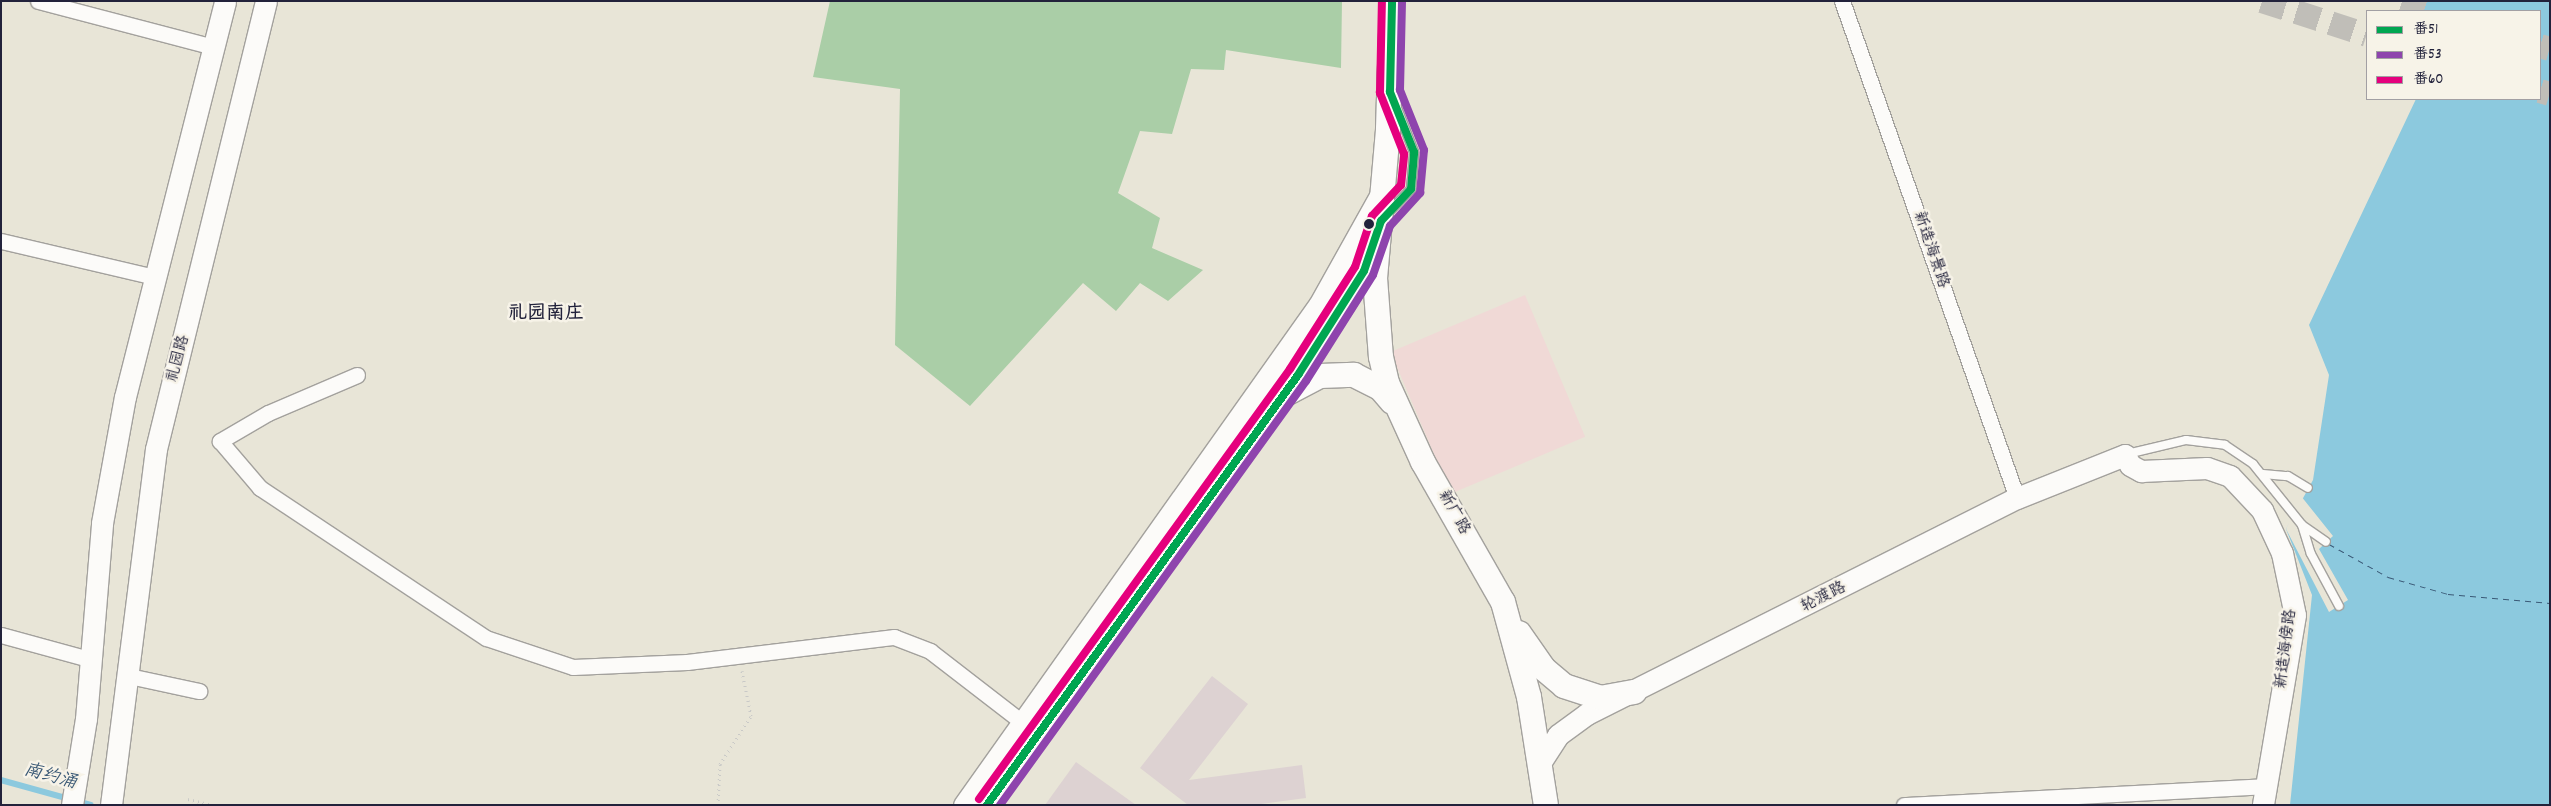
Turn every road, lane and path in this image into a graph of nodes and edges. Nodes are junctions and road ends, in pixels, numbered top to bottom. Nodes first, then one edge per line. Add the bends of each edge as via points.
1 (38, 1) edge
2 (225, 1) edge
3 (266, 1) edge
4 (1392, 1) edge
5 (1842, 1) edge
6 (213, 47) junction
7 (1390, 92) junction
8 (1384, 190) junction
9 (1381, 221) junction
10 (1, 241) edge
11 (155, 277) junction
12 (357, 375) dead end
13 (1282, 396) junction
14 (1398, 410) junction
15 (2125, 455) junction
16 (2263, 474) junction
17 (2308, 488) dead end
18 (2017, 498) junction
19 (2302, 525) junction
20 (2326, 542) dead end
21 (2339, 606) dead end
22 (1509, 617) junction
23 (1, 635) edge
24 (739, 655) junction
25 (89, 658) junction
26 (129, 676) junction
27 (198, 691) dead end
28 (1634, 692) junction
29 (1022, 722) junction
30 (1540, 763) junction
31 (2264, 796) edge
32 (188, 799) dead end
33 (72, 805) edge
34 (111, 805) edge
35 (212, 805) edge
36 (718, 805) edge
37 (964, 805) edge
38 (987, 805) edge
39 (1546, 805) edge
40 (1904, 805) edge

1 - 6 street
2 - 6 main road
3 - 26 main road, 礼园路 via 156,449
4 - 7 main road
5 - 18 street, 新造海景路
6 - 11 main road
7 - 8 main road
7 - 9 lane via 1414,152 1411,189
8 - 9 main road, 新广路
8 - 29 main road via 1335,282
9 - 13 main road via 1364,271
9 - 14 main road, 新广路 via 1374,304 1381,357
10 - 11 street
11 - 25 main road via 125,396 102,523
12 - 24 street via 268,413 220,441 260,488 486,638 572,667
13 - 14 main road via 1320,376 1354,375 1380,388
13 - 38 main road
14 - 22 main road, 新广路
15 - 16 lane via 2173,441 2202,440 2237,452
15 - 18 main road, 轮渡路
15 - 31 main road, 新造海傍路 via 2130,465 2141,471 2207,468 2230,476 2262,510 2282,553 2295,615
16 - 17 lane via 2288,476
16 - 19 lane
18 - 28 main road, 轮渡路
19 - 20 lane
19 - 21 lane via 2311,554
22 - 28 main road via 1544,669 1564,686 1600,698
22 - 30 main road, 新广路
23 - 25 street
24 - 29 street via 894,636 930,651
24 - 36 path via 751,716 720,764
25 - 33 main road via 86,719
26 - 27 street
26 - 34 main road, 礼园路
28 - 30 main road, 轮渡路 via 1566,727
29 - 37 main road
30 - 39 main road, 新广路
31 - 40 street
32 - 35 path

